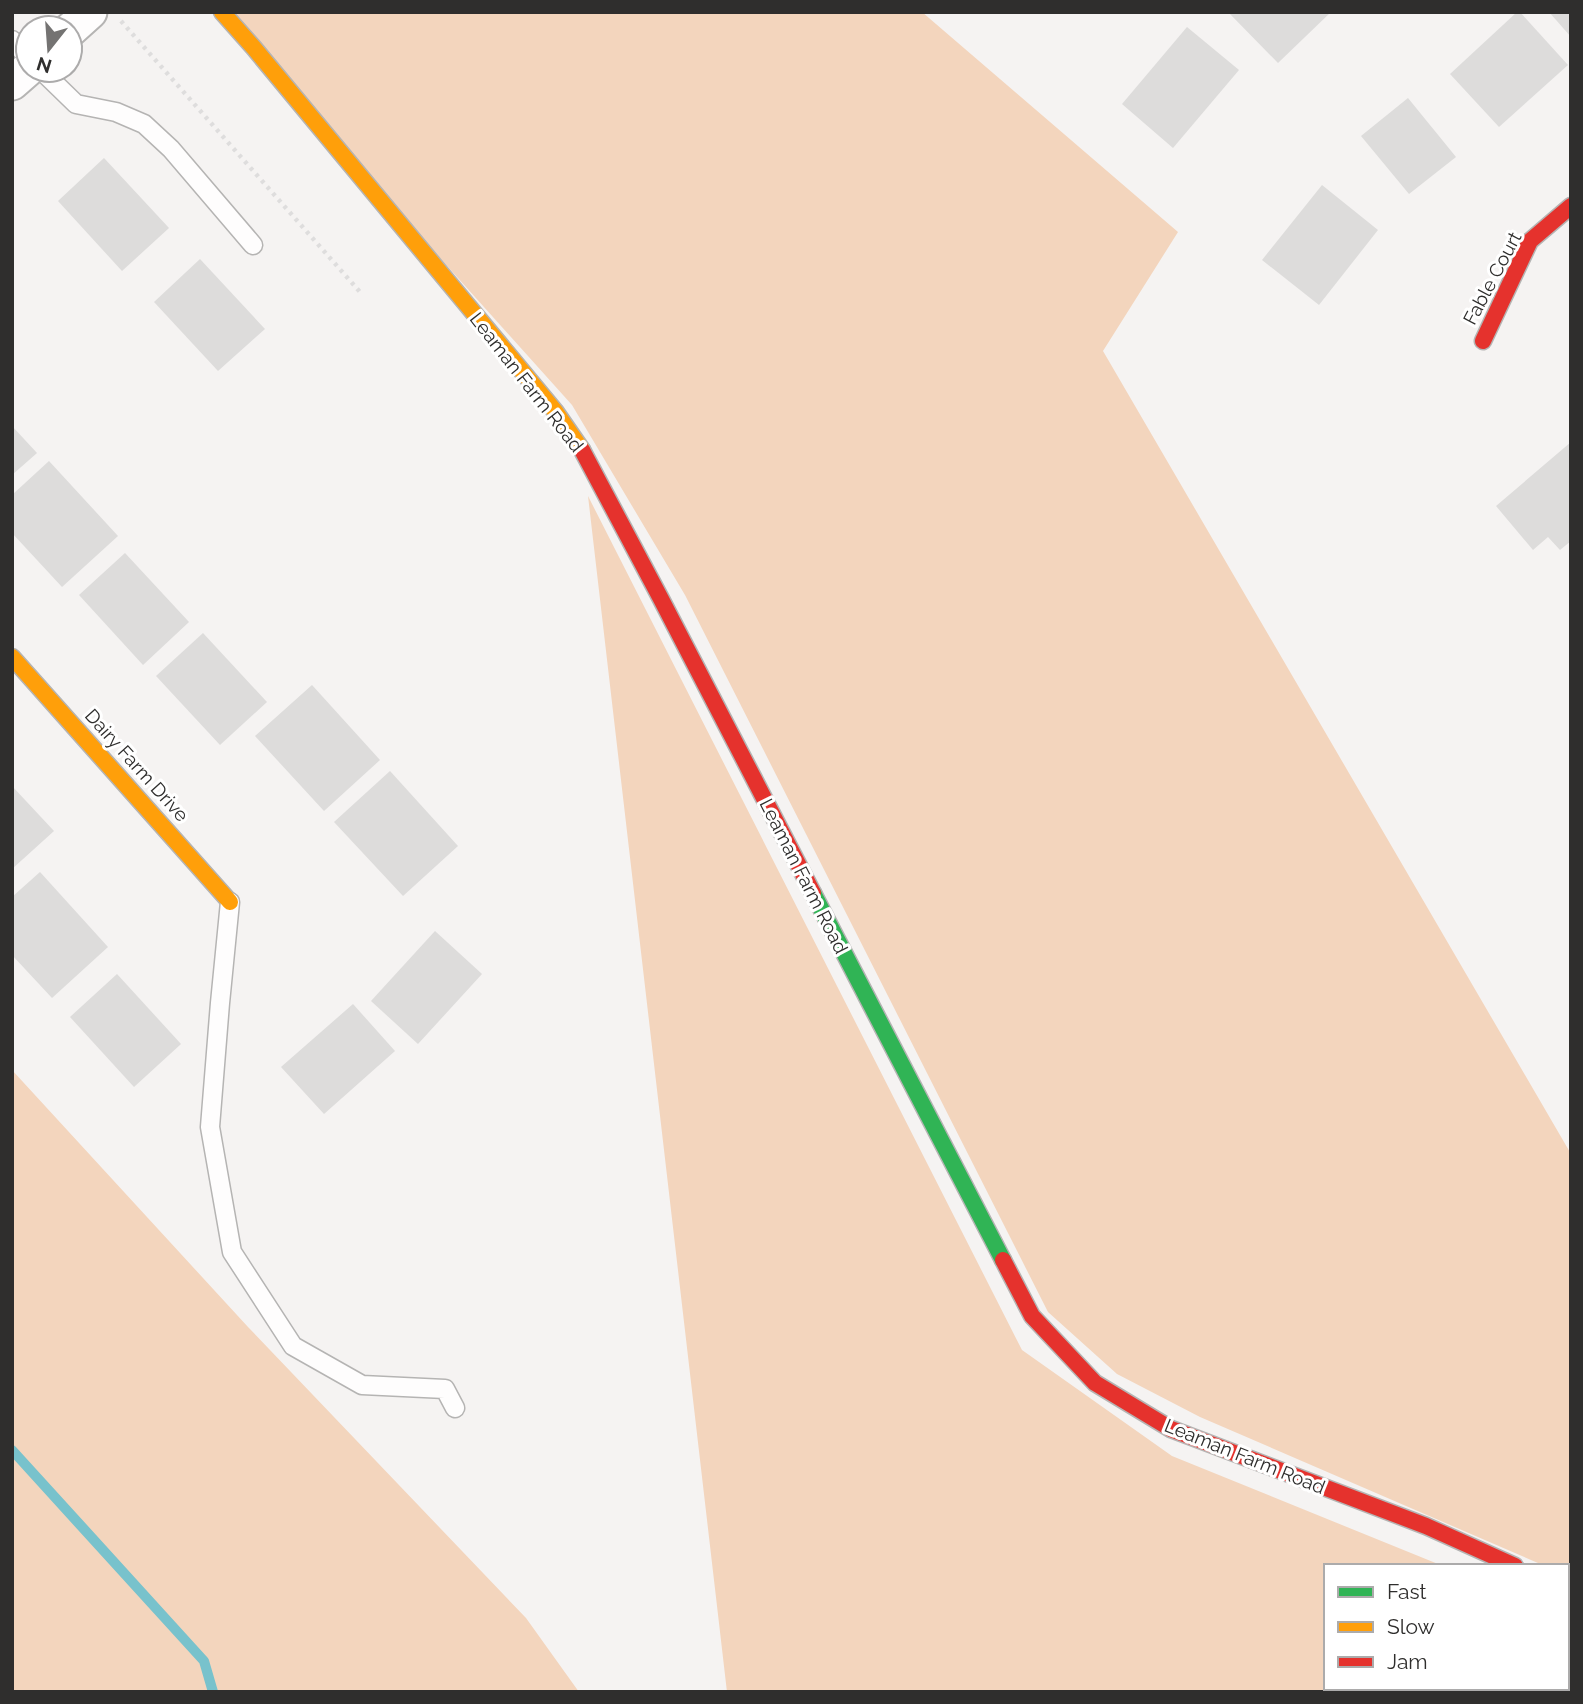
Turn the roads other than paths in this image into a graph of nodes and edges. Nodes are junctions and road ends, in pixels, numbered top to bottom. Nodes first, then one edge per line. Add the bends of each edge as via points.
1 (222, 12) edge
2 (55, 84) edge
3 (1571, 206) edge
4 (253, 245) dead end
5 (1483, 341) dead end
6 (12, 657) edge
7 (230, 902) joint
8 (455, 1408) dead end
9 (1511, 1564) edge

1 - 9 street, Leaman Farm Road via 579,445 1031,1316 1095,1383 1171,1429 1426,1526
2 - 4 lane via 76,104 116,112 144,124
3 - 5 street, Fable Court via 1530,241
6 - 7 street, Dairy Farm Drive
7 - 8 lane via 211,1127 232,1252 293,1346 362,1385 445,1389

